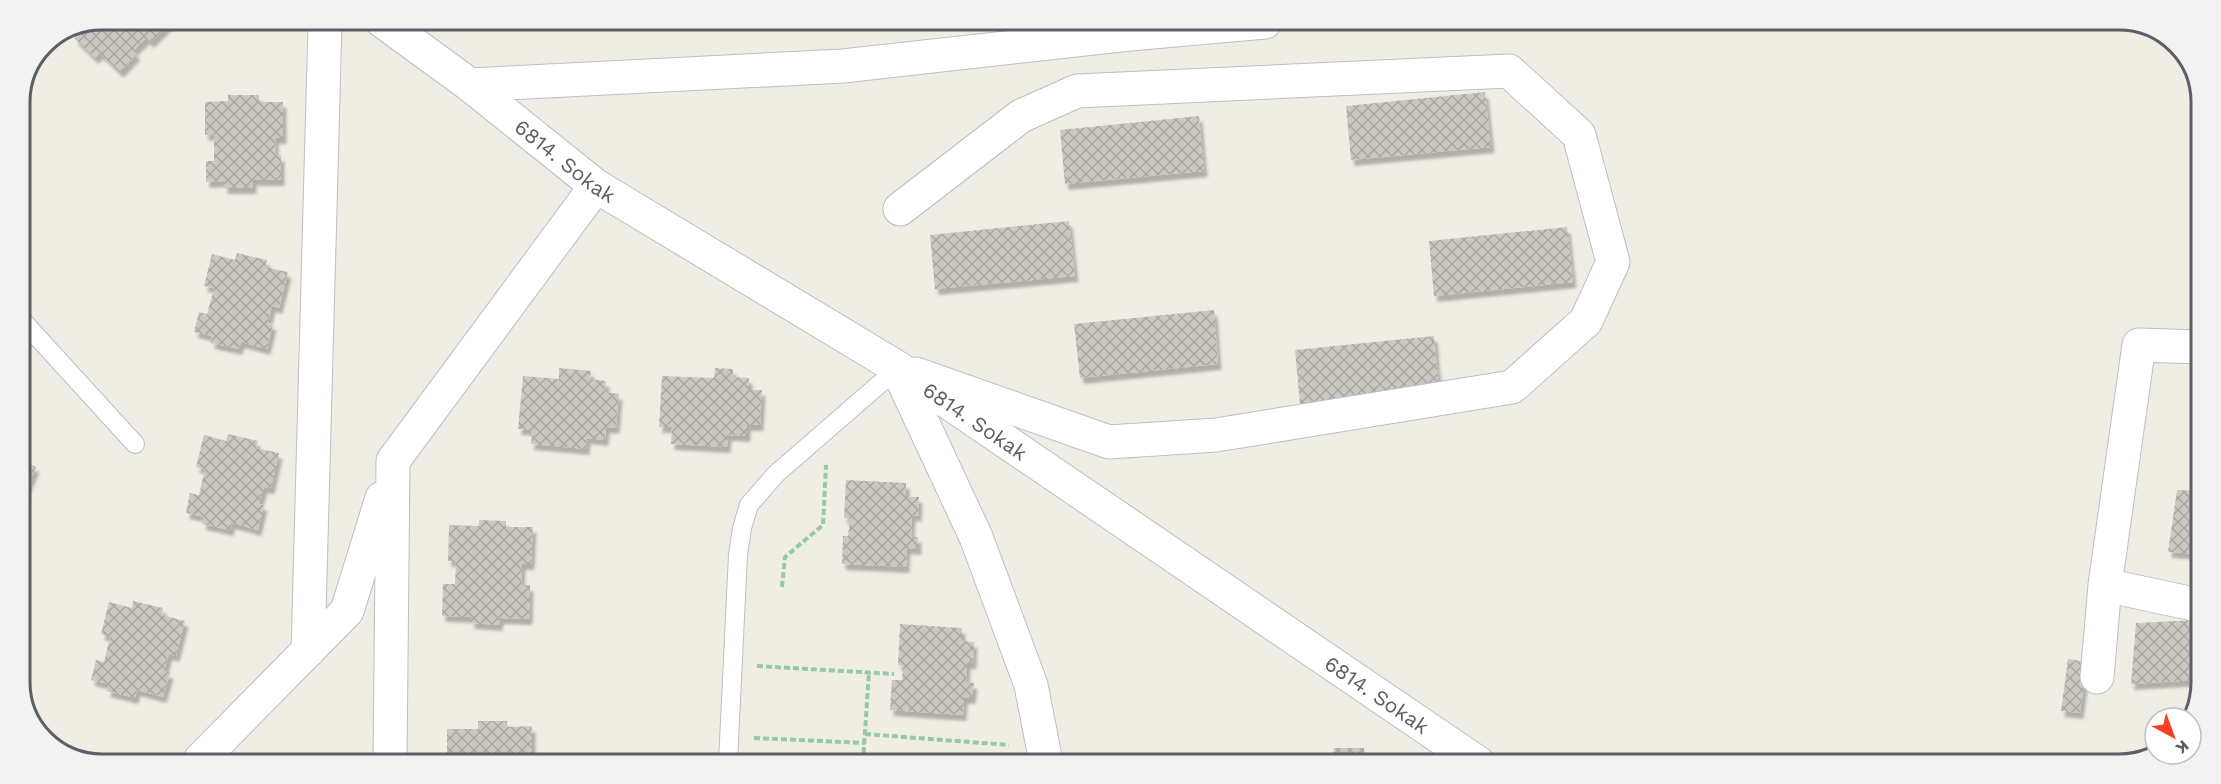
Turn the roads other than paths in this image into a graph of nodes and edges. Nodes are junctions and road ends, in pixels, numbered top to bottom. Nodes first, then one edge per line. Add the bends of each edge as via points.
1 (324, 30) edge
2 (395, 30) edge
3 (1114, 30) edge
4 (470, 85) junction
5 (596, 186) junction
6 (900, 209) dead end
7 (30, 329) edge
8 (2191, 347) edge
9 (898, 368) junction
10 (135, 444) dead end
11 (393, 461) junction
12 (2104, 585) junction
13 (2191, 604) edge
14 (308, 651) junction
15 (2097, 677) dead end
16 (206, 754) edge
17 (390, 754) edge
18 (728, 754) edge
19 (1044, 754) edge
20 (1465, 754) edge

1 - 14 street
2 - 4 street, 6814. Sokak
3 - 4 street, 6814. Sokak via 843,66
4 - 5 street, 6814. Sokak
5 - 9 street, 6814. Sokak
5 - 11 street
6 - 9 street via 1021,116 1077,91 1509,71 1579,135 1613,262 1586,321 1512,387 1216,435 1109,442
7 - 10 lane
8 - 12 street via 2139,345
9 - 18 lane via 776,474 749,505 738,555
9 - 19 street via 976,537 1031,685
9 - 20 street, 6814. Sokak
11 - 14 street via 347,610
11 - 17 street
12 - 13 street
12 - 15 street
14 - 16 street

